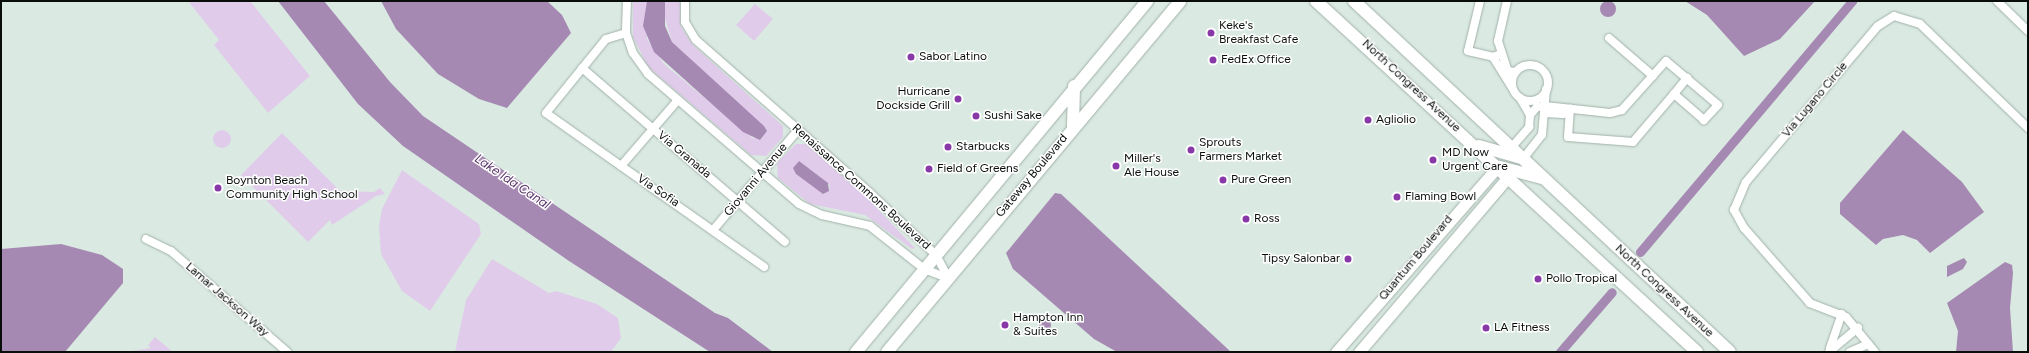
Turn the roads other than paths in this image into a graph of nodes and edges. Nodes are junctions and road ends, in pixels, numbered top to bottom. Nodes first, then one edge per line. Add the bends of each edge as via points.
1 (628, 1) edge
2 (685, 1) edge
3 (1147, 1) edge
4 (1180, 1) edge
5 (1316, 1) edge
6 (1354, 1) edge
7 (1480, 1) edge
8 (1507, 1) edge
9 (1997, 1) edge
10 (2028, 31) edge
11 (626, 33) junction
12 (1609, 38) dead end
13 (1497, 55) junction
14 (582, 68) junction
15 (1515, 72) junction
16 (1653, 76) junction
17 (1687, 78) junction
18 (1074, 86) junction
19 (1512, 89) junction
20 (1546, 89) junction
21 (1674, 94) junction
22 (1520, 98) junction
23 (678, 100) junction
24 (1570, 109) junction
25 (1545, 110) junction
26 (1530, 115) junction
27 (1073, 128) junction
28 (2028, 128) edge
29 (653, 129) junction
30 (798, 130) junction
31 (1476, 146) junction
32 (1511, 148) junction
33 (1523, 159) junction
34 (621, 166) junction
35 (1498, 166) junction
36 (762, 172) junction
37 (1509, 176) junction
38 (1544, 178) junction
39 (738, 201) junction
40 (714, 229) junction
41 (146, 239) dead end
42 (785, 242) dead end
43 (936, 255) junction
44 (764, 267) dead end
45 (924, 269) junction
46 (948, 278) junction
47 (1842, 314) junction
48 (1858, 328) junction
49 (1867, 348) edge
50 (1829, 350) edge
51 (287, 352) edge
52 (856, 352) edge
53 (886, 352) edge
54 (1336, 352) edge
55 (1359, 352) edge
56 (1697, 352) edge
57 (1730, 352) edge
58 (1850, 352) edge
59 (1875, 352) edge

1 - 11 street, Renaissance Commons Boulevard
2 - 30 street, Renaissance Commons Boulevard via 685,22 696,40
3 - 18 main road, Gateway Boulevard
4 - 27 main road, Gateway Boulevard
5 - 31 main road, North Congress Avenue
6 - 32 main road, North Congress Avenue
7 - 13 street via 1468,51
8 - 13 street
9 - 10 street
11 - 14 street via 606,39
11 - 23 street, Renaissance Commons Boulevard via 633,53 648,74
12 - 16 street
13 - 15 street via 1508,71
13 - 19 street
14 - 29 street, Via Granada
14 - 34 street, Via Sofia via 548,108 550,118
15 - 19 street
15 - 20 street via 1524,65 1536,66 1545,73
16 - 17 street via 1666,61
16 - 24 street via 1622,110 1610,113
17 - 21 street
17 - 21 street via 1718,105 1704,120
18 - 27 main road
18 - 43 main road, Gateway Boulevard
19 - 22 street
20 - 22 street via 1535,100
20 - 25 street
21 - 24 street via 1633,142 1568,136
22 - 26 street
23 - 29 street
23 - 36 street, Renaissance Commons Boulevard
24 - 25 street via 1563,114
25 - 26 street
25 - 33 street via 1542,135
26 - 32 street via 1528,131
27 - 46 main road, Gateway Boulevard
28 - 47 street, Via Lugano Circle via 1920,24 1894,16 1878,26 1746,182 1734,203 1737,219 1810,303
29 - 34 street
29 - 39 street, Via Granada
30 - 36 street, Giovanni Avenue
30 - 43 street, Renaissance Commons Boulevard
31 - 33 main road
31 - 35 main road, North Congress Avenue
32 - 33 main road, North Congress Avenue
33 - 38 main road, North Congress Avenue
34 - 40 street, Via Sofia
35 - 37 main road, North Congress Avenue
35 - 38 main road
35 - 54 street, Quantum Boulevard
36 - 39 street, Giovanni Avenue
36 - 45 street, Renaissance Commons Boulevard via 811,211 870,226
37 - 55 street, Quantum Boulevard
37 - 56 main road, North Congress Avenue
38 - 57 main road, North Congress Avenue
39 - 40 street, Giovanni Avenue
39 - 42 street, Via Granada
40 - 44 street, Via Sofia
41 - 51 street, Lamar Jackson Way via 167,248
43 - 45 main road, Gateway Boulevard
43 - 46 street, Renaissance Commons Boulevard
45 - 46 street, Renaissance Commons Boulevard
45 - 52 main road, Gateway Boulevard
46 - 53 main road, Gateway Boulevard
47 - 48 street, Via Lugano Circle
47 - 50 street
48 - 49 street, Via Lugano Circle
48 - 50 street
49 - 58 street
49 - 59 street, Via Lugano Circle

